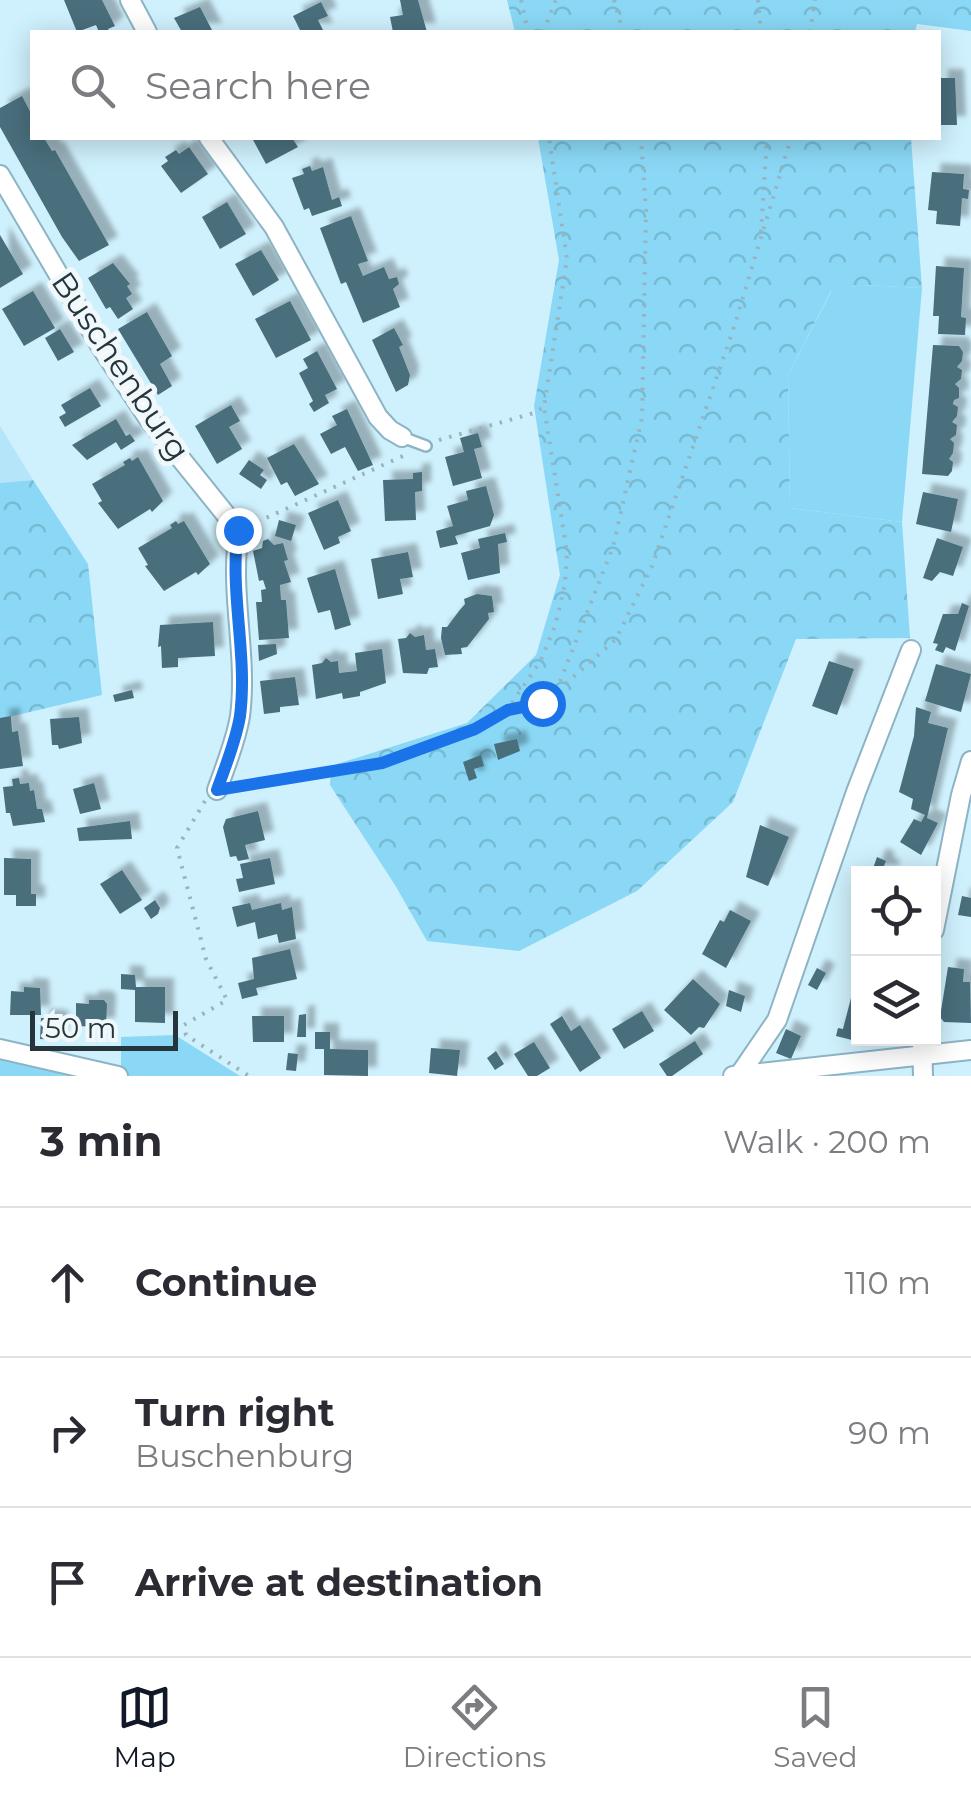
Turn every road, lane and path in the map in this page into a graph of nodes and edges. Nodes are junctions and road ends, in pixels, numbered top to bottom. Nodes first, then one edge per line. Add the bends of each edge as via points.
1 (130, 0) edge
2 (521, 0) edge
3 (556, 0) edge
4 (614, 0) edge
5 (758, 0) edge
6 (815, 0) edge
7 (146, 30) edge
8 (528, 30) edge
9 (545, 30) edge
10 (622, 30) edge
11 (761, 30) edge
12 (810, 30) edge
13 (210, 140) edge
14 (549, 140) edge
15 (642, 140) edge
16 (766, 140) edge
17 (790, 140) edge
18 (0, 174) edge
19 (760, 242) junction
20 (544, 407) junction
21 (402, 437) joint
22 (426, 446) junction
23 (238, 530) junction
24 (911, 650) dead end
25 (556, 694) junction
26 (508, 710) junction
27 (971, 761) edge
28 (217, 790) junction
29 (941, 894) edge
30 (922, 1047) edge
31 (0, 1049) edge
32 (971, 1050) edge
33 (736, 1075) edge
34 (118, 1076) edge
35 (250, 1076) edge
36 (923, 1076) edge

1 - 7 street
2 - 8 path
3 - 9 path
4 - 10 path
5 - 11 path
6 - 12 path
13 - 21 street via 274,227 378,417
14 - 20 path via 567,260
15 - 25 path via 642,418 612,547
16 - 19 path
17 - 19 path
18 - 23 street, Buschenburg via 138,404
19 - 25 path via 652,566 616,639
20 - 22 path
20 - 26 path via 566,539 565,584 540,662
21 - 22 lane
22 - 23 path
23 - 28 street via 240,718
24 - 33 street via 777,1020
25 - 26 path
26 - 28 path via 382,763
27 - 29 street
28 - 35 path via 177,848 206,959 227,1000 184,1026 186,1036
30 - 32 street
30 - 33 street
30 - 36 street
31 - 34 street

